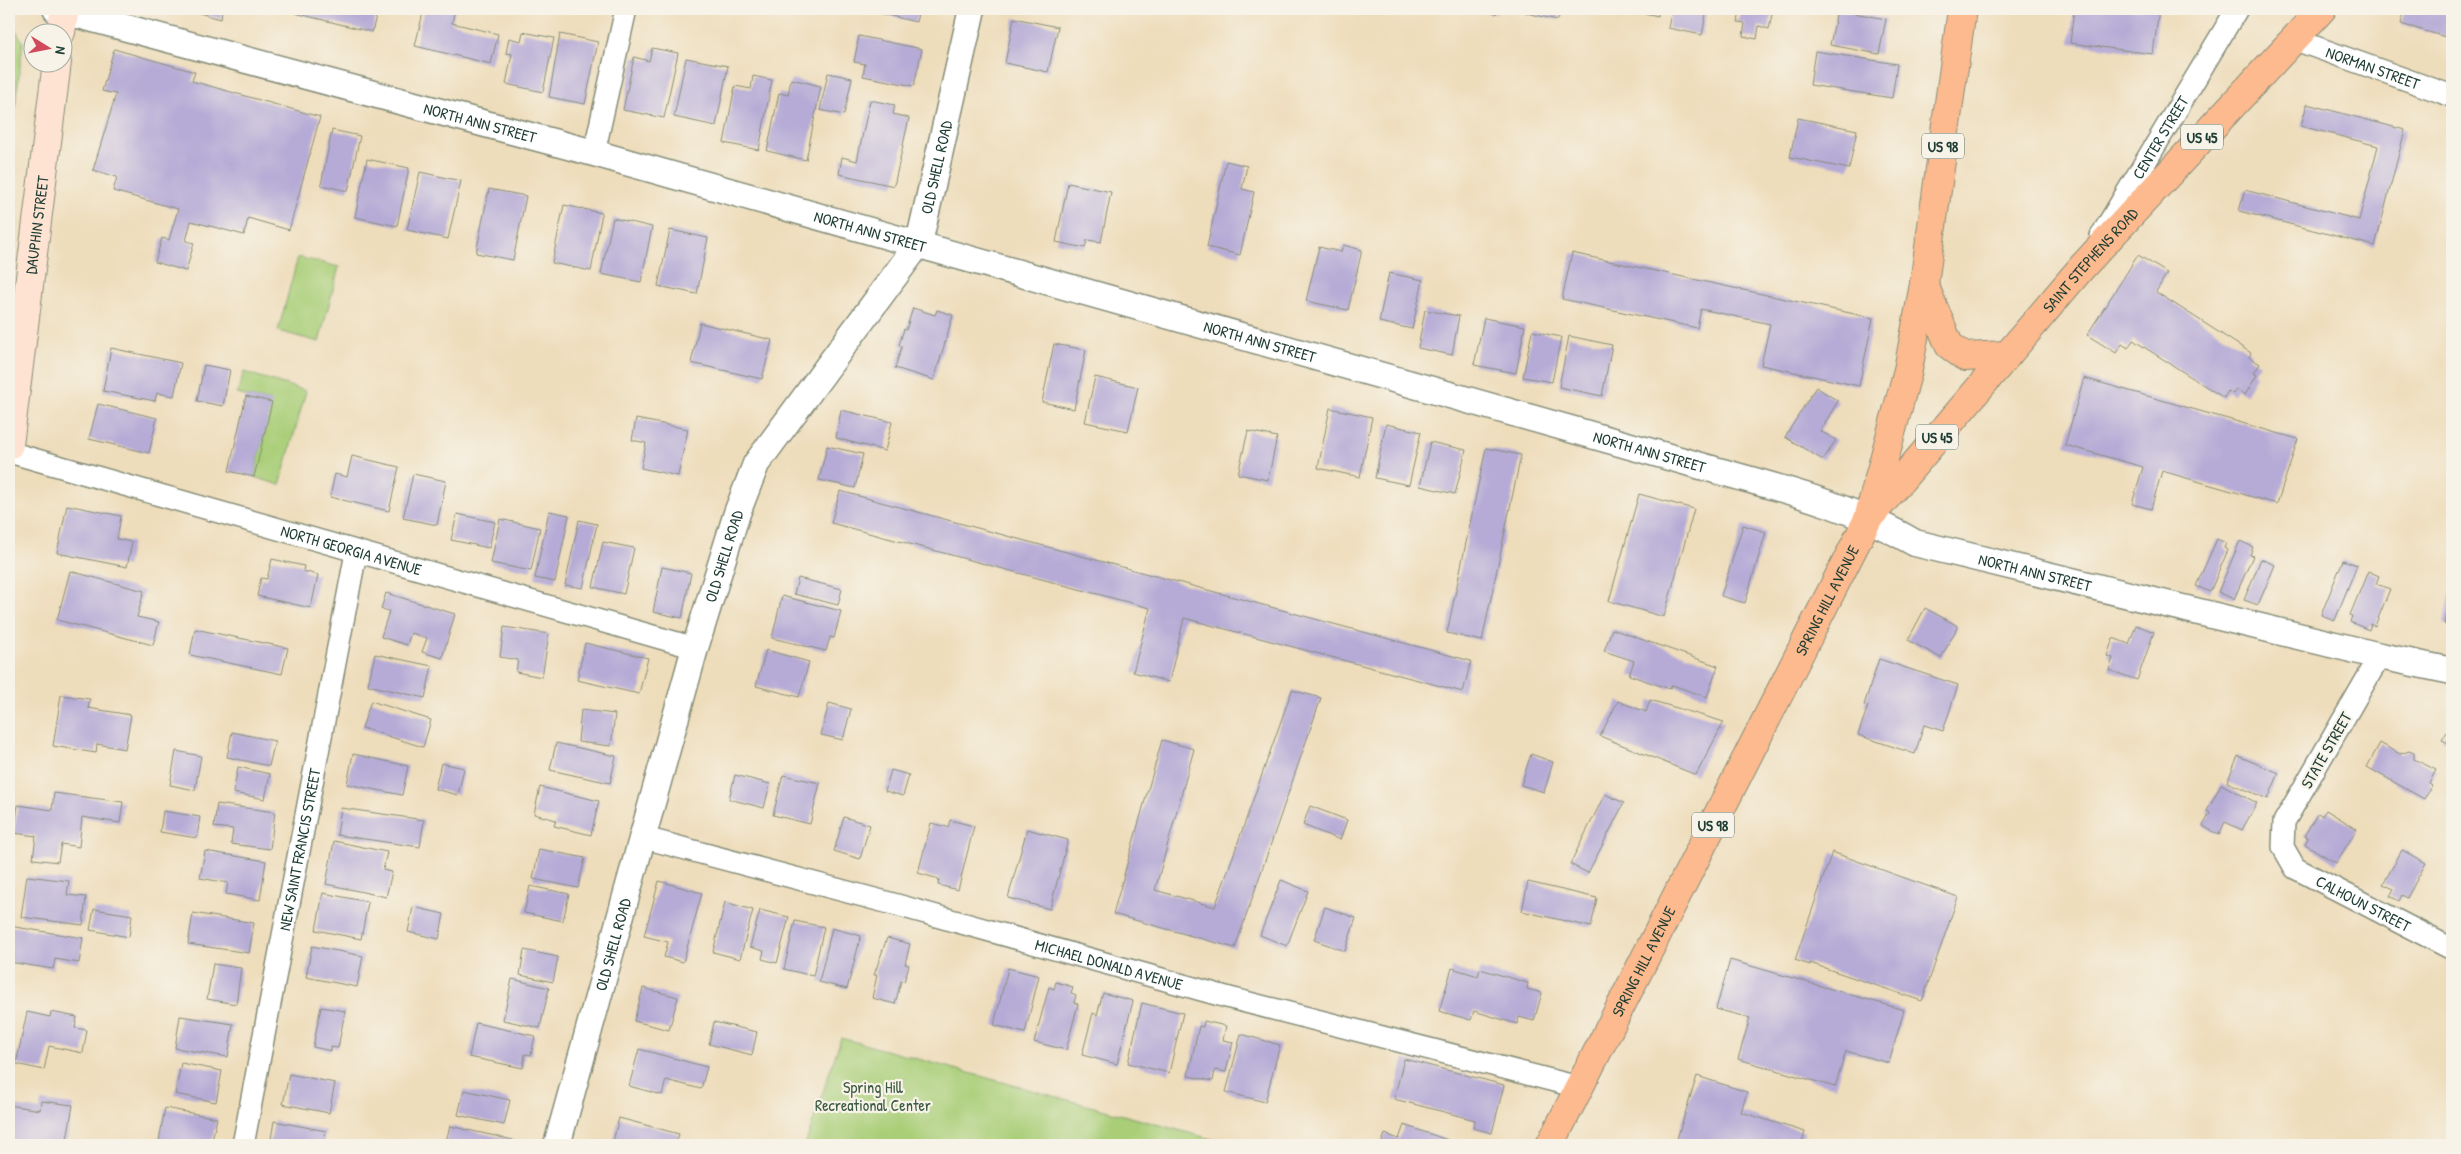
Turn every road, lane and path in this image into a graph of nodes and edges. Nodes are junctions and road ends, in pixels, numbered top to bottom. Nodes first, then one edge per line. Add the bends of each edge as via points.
1 (626, 9) edge
2 (972, 9) edge
3 (1962, 9) edge
4 (2238, 9) edge
5 (2322, 9) edge
6 (62, 15) edge
7 (2292, 39) junction
8 (57, 72) edge
9 (2452, 96) edge
10 (594, 153) junction
11 (919, 243) junction
12 (2083, 266) junction
13 (1924, 284) junction
14 (2007, 355) junction
15 (9, 445) edge
16 (9, 452) edge
17 (1868, 519) junction
18 (356, 552) junction
19 (695, 648) junction
20 (2380, 656) junction
21 (2452, 671) edge
22 (641, 837) junction
23 (2283, 847) joint
24 (2452, 949) edge
25 (1578, 1087) junction
26 (243, 1145) edge
27 (557, 1145) edge
28 (1550, 1145) edge

1 - 10 street
2 - 11 street, OLD SHELL ROAD
3 - 13 main road, SPRING HILL AVENUE / US 98
4 - 12 street, CENTER STREET
5 - 7 main road, SAINT STEPHENS ROAD / US 45
6 - 10 street, NORTH ANN STREET
7 - 9 street, NORMAN STREET
7 - 12 main road, SAINT STEPHENS ROAD / US 45
8 - 15 main road, DAUPHIN STREET
10 - 11 street, NORTH ANN STREET
11 - 17 street, NORTH ANN STREET via 1828,502
11 - 19 street, OLD SHELL ROAD via 756,464 737,513
12 - 14 main road, SAINT STEPHENS ROAD / US 45
13 - 14 main road via 1949,345 1965,357
13 - 17 main road, SPRING HILL AVENUE / US 98 via 1908,370
14 - 17 main road, SAINT STEPHENS ROAD / US 45
16 - 18 street, NORTH GEORGIA AVENUE
17 - 20 street, NORTH ANN STREET via 1915,543
17 - 25 main road, SPRING HILL AVENUE / US 98
18 - 19 street, NORTH GEORGIA AVENUE
18 - 26 street, NEW SAINT FRANCIS STREET
19 - 22 street, OLD SHELL ROAD
20 - 21 street, NORTH ANN STREET
20 - 23 street, STATE STREET via 2284,822
22 - 25 street, MICHAEL DONALD AVENUE via 1230,998
22 - 27 street, OLD SHELL ROAD
23 - 24 street, CALHOUN STREET via 2295,868
25 - 28 main road, SPRING HILL AVENUE / US 98

